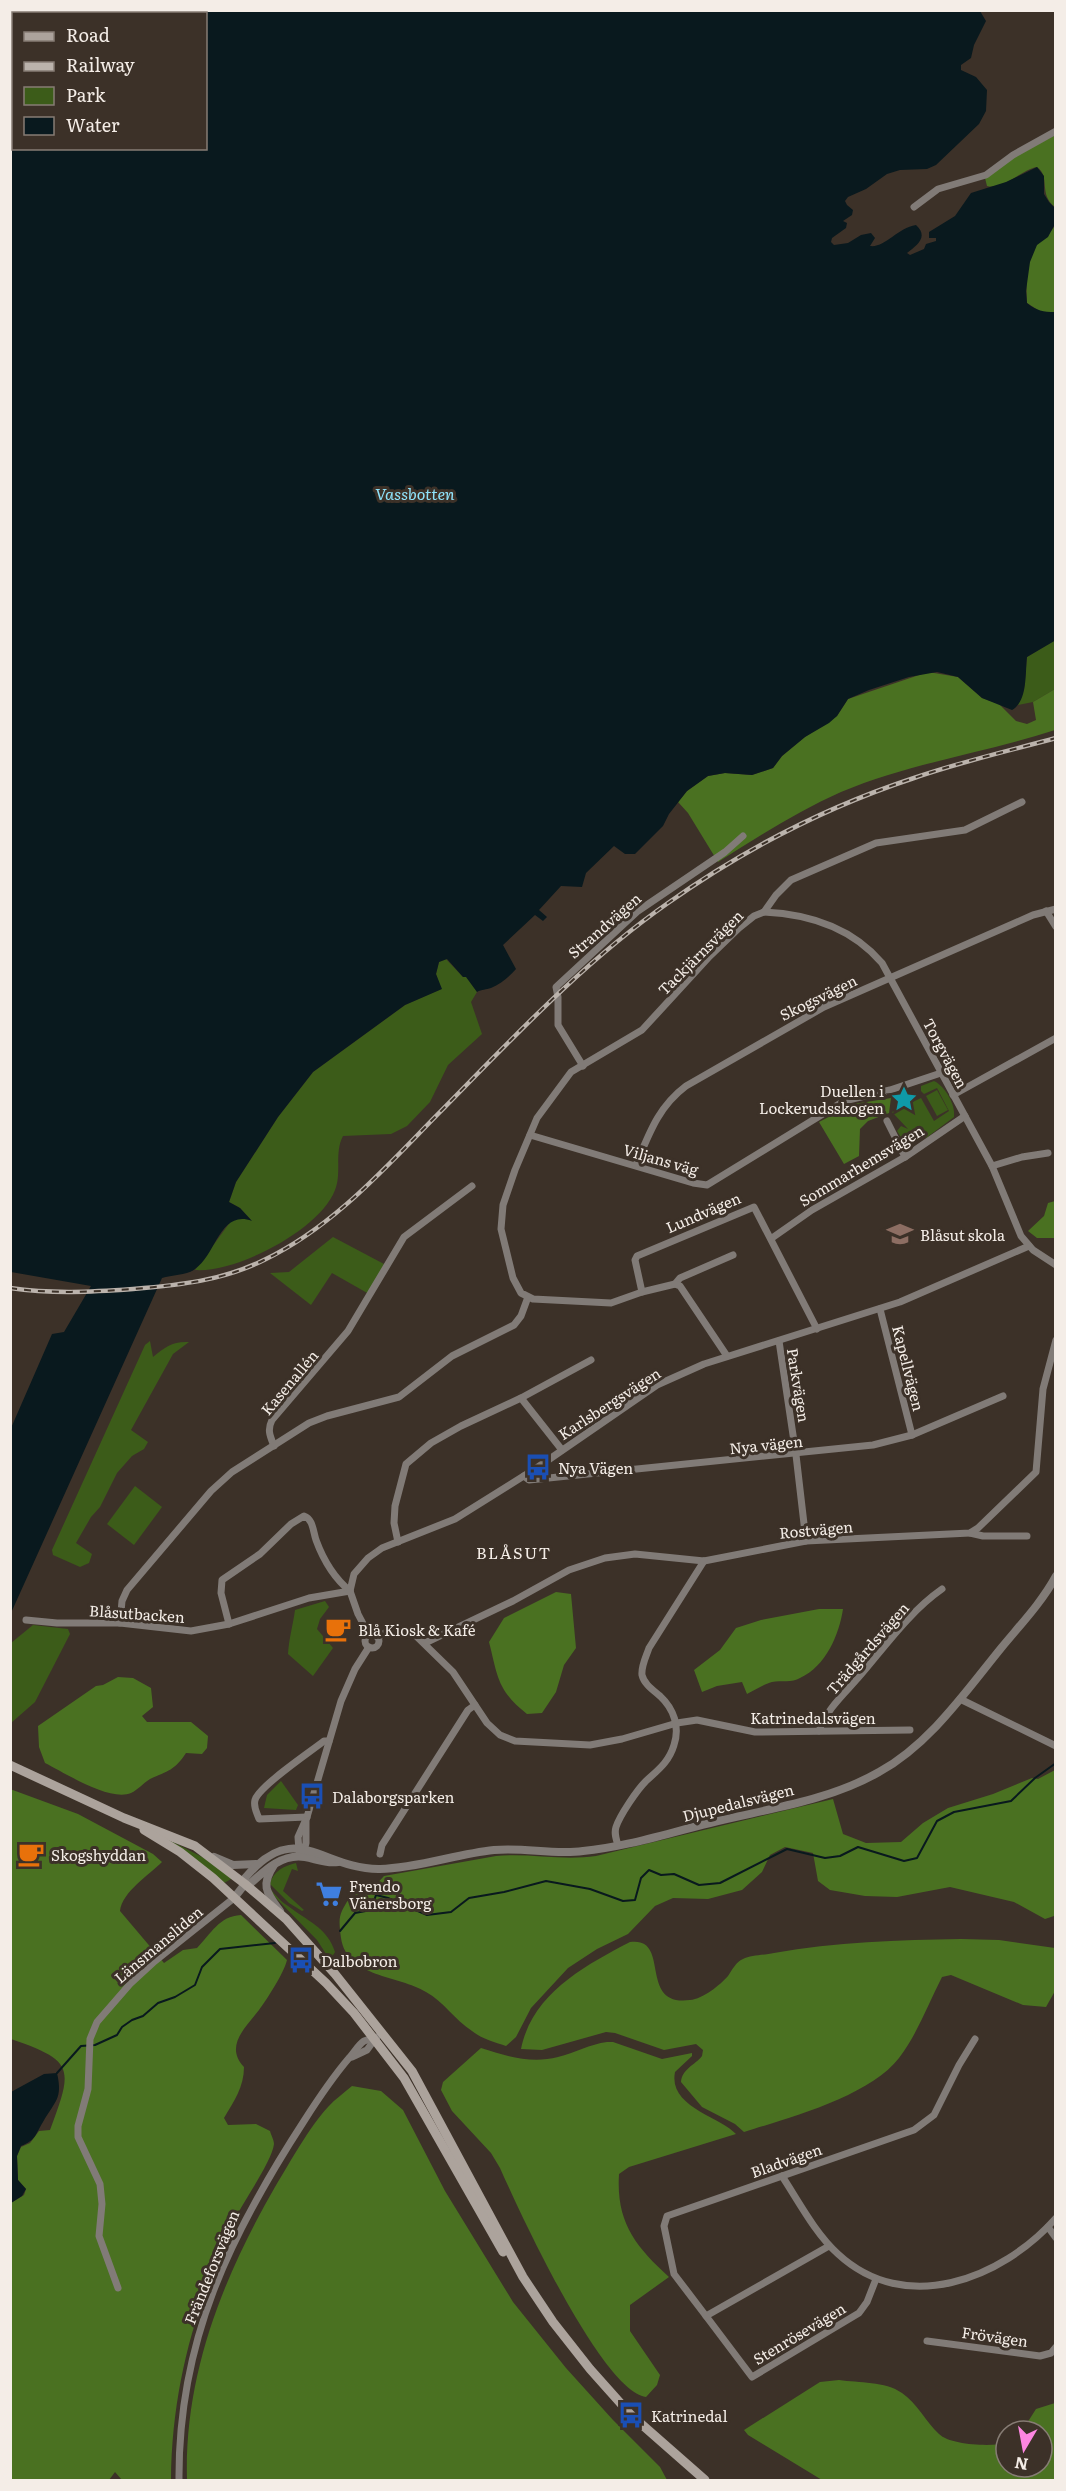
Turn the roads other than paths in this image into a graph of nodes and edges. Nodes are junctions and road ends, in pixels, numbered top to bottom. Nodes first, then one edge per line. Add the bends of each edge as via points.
1 (1056, 131) edge
2 (914, 207) dead end
3 (1022, 802) dead end
4 (743, 836) dead end
5 (1056, 909) edge
6 (1047, 911) junction
7 (764, 912) junction
8 (1056, 927) edge
9 (891, 977) junction
10 (1056, 1038) edge
11 (583, 1066) junction
12 (941, 1073) junction
13 (953, 1095) junction
14 (965, 1116) junction
15 (887, 1121) dead end
16 (530, 1135) junction
17 (1048, 1154) dead end
18 (905, 1157) junction
19 (636, 1165) junction
20 (992, 1166) junction
21 (472, 1186) dead end
22 (772, 1238) junction
23 (1029, 1246) junction
24 (732, 1255) dead end
25 (1056, 1265) edge
26 (675, 1284) junction
27 (642, 1292) junction
28 (528, 1297) junction
29 (880, 1309) junction
30 (817, 1329) junction
31 (1056, 1340) edge
32 (779, 1341) junction
33 (727, 1356) junction
34 (591, 1360) dead end
35 (1003, 1396) dead end
36 (521, 1398) junction
37 (912, 1435) junction
38 (274, 1446) junction
39 (562, 1450) junction
40 (796, 1455) junction
41 (524, 1476) junction
42 (970, 1533) junction
43 (1027, 1536) dead end
44 (806, 1541) junction
45 (398, 1542) junction
46 (704, 1561) junction
47 (1056, 1576) edge
48 (942, 1589) dead end
49 (350, 1591) junction
50 (26, 1620) dead end
51 (120, 1623) junction
52 (229, 1624) junction
53 (369, 1635) junction
54 (377, 1637) junction
55 (425, 1643) junction
56 (369, 1647) junction
57 (960, 1699) junction
58 (475, 1706) junction
59 (677, 1723) junction
60 (910, 1730) dead end
61 (819, 1731) junction
62 (329, 1742) junction
63 (1056, 1746) edge
64 (10, 1764) edge
65 (124, 1818) junction
66 (306, 1818) junction
67 (618, 1845) junction
68 (302, 1851) junction
69 (380, 1854) dead end
70 (209, 1855) junction
71 (275, 1863) junction
72 (257, 1864) junction
73 (245, 1884) junction
74 (234, 1898) junction
75 (286, 1919) junction
76 (384, 2032) junction
77 (375, 2038) junction
78 (975, 2039) dead end
79 (782, 2176) junction
80 (1056, 2218) edge
81 (1048, 2227) junction
82 (1056, 2238) edge
83 (830, 2246) junction
84 (523, 2277) junction
85 (876, 2279) junction
86 (118, 2288) dead end
87 (706, 2316) junction
88 (927, 2341) dead end
89 (1056, 2347) edge
90 (179, 2481) edge
91 (705, 2481) edge

1 - 2 street via 986,175 938,189
3 - 7 street, Tackjärnsvägen via 965,830 886,841 853,852 791,880
4 - 11 street, Strandvägen via 638,911 556,987 558,1025
5 - 6 street, Skogsvägen
6 - 8 street
6 - 9 street, Skogsvägen
7 - 9 street, Torgvägen via 798,916 841,929 872,951
7 - 11 street, Tackjärnsvägen via 725,941 642,1030
9 - 12 street, Torgvägen
9 - 19 street, Skogsvägen via 804,1017 686,1086 657,1116
10 - 13 street
11 - 16 street, Tackjärnsvägen via 571,1072 557,1088
12 - 13 street, Torgvägen
12 - 19 street, Viljans väg via 844,1101 711,1183 693,1183
13 - 14 street, Torgvägen
14 - 18 street, Sommarhemsvägen
14 - 20 street, Torgvägen
15 - 18 street
16 - 19 street, Viljans väg
16 - 28 street, Tackjärnsvägen via 505,1198 501,1222 513,1278 521,1293
17 - 20 street
18 - 22 street, Sommarhemsvägen via 822,1204
20 - 23 street, Torgvägen via 1021,1236
21 - 38 street, Kasenallén via 400,1242 348,1331 272,1420 269,1434
22 - 27 street, Lundvägen via 756,1208 751,1206 637,1256
22 - 30 street, Lundvägen
23 - 25 street, Torgvägen
23 - 29 street, Karlsbergsvägen
24 - 26 street via 680,1278
26 - 27 street
26 - 33 street
27 - 28 street via 603,1304
28 - 38 street via 514,1325 452,1356 399,1397 309,1423
29 - 30 street, Karlsbergsvägen
29 - 37 street, Kapellvägen
30 - 32 street, Karlsbergsvägen
31 - 42 street via 1043,1389 1036,1472
32 - 33 street, Karlsbergsvägen
32 - 40 street, Parkvägen
33 - 39 street, Karlsbergsvägen via 657,1385
34 - 36 street
35 - 37 street, Nya vägen
36 - 39 street
36 - 45 street via 448,1433 406,1464 394,1513
37 - 40 street, Nya vägen via 873,1446
38 - 51 street via 232,1472 209,1494 127,1590
39 - 41 street, Karlsbergsvägen
40 - 41 street, Nya vägen via 529,1480
40 - 44 street, Parkvägen
41 - 45 street, Karlsbergsvägen via 455,1519
42 - 43 street, Rostvägen
42 - 44 street, Rostvägen
44 - 46 street, Rostvägen
45 - 49 street, Karlsbergsvägen via 360,1564
46 - 55 street, Rostvägen via 635,1554 592,1561
46 - 59 street via 643,1664 642,1677 666,1701
47 - 57 street, Djupedalsvägen
48 - 61 street, Trädgårdsvägen via 873,1660 826,1716
49 - 52 street, Blåsutbacken via 309,1598
49 - 52 street via 329,1566 310,1520 304,1516 222,1580 221,1593
49 - 53 street
50 - 51 street, Blåsutbacken
51 - 52 street, Blåsutbacken via 190,1630
53 - 54 street
53 - 56 street via 365,1640
54 - 55 street, Katrinedalsvägen via 400,1629 414,1633
54 - 56 street via 376,1646
55 - 58 street, Katrinedalsvägen via 453,1672
56 - 62 street via 347,1685
57 - 63 street
57 - 67 street, Djupedalsvägen via 911,1750 861,1781 815,1797
58 - 59 street, Katrinedalsvägen via 500,1735 526,1742 590,1745
58 - 69 street via 464,1715
59 - 61 street, Katrinedalsvägen via 706,1721 755,1732
59 - 67 street via 669,1757 645,1782 619,1821 615,1834
60 - 61 street, Katrinedalsvägen
62 - 66 street
62 - 66 street via 324,1741 255,1799 259,1819
64 - 65 main road
65 - 70 main road
65 - 74 main road via 180,1852
66 - 68 street via 298,1837
67 - 68 street, Djupedalsvägen via 565,1853 496,1850 388,1869 331,1863
68 - 71 street, Djupedalsvägen
68 - 72 street via 279,1851
70 - 72 street via 233,1865
70 - 73 main road
71 - 73 street, Djupedalsvägen
71 - 75 street via 265,1885
72 - 73 street, Djupedalsvägen via 245,1878
73 - 74 street, Djupedalsvägen
73 - 75 main road
74 - 77 main road via 326,1983
74 - 86 street, Länsmansliden via 130,1984 97,2022 90,2043 88,2089 78,2137 100,2184 99,2236
75 - 76 main road
76 - 77 street, Frändeforsvägen
76 - 84 main road via 440,2118
77 - 84 main road via 404,2078 488,2228
77 - 90 street, Frändeforsvägen via 368,2050 350,2058 336,2072 247,2213 223,2265 190,2365 181,2419
78 - 79 street, Bladvägen via 941,2105 927,2122 896,2138
79 - 83 street
79 - 87 street, Bladvägen via 665,2219 674,2274
80 - 81 street
81 - 82 street
81 - 85 street via 998,2265 959,2282 920,2286
83 - 85 street via 856,2269
83 - 87 street
84 - 91 main road via 573,2349 624,2407
85 - 87 street, Stenrösevägen via 859,2313 752,2377
88 - 89 street, Frövägen via 1040,2356

